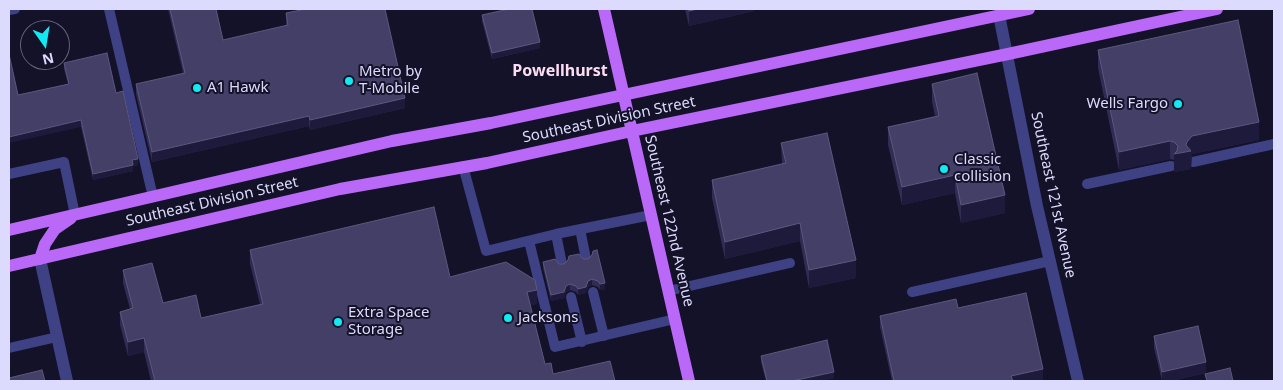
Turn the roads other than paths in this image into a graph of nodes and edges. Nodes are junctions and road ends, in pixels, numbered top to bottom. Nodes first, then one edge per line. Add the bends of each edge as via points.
1 (15, 9) edge
2 (109, 9) edge
3 (604, 9) edge
4 (1029, 9) edge
5 (1217, 9) edge
6 (9, 10) edge
7 (999, 15) junction
8 (1008, 54) junction
9 (624, 94) junction
10 (632, 131) junction
11 (1274, 144) edge
12 (1193, 162) dead end
13 (463, 166) junction
14 (1171, 166) dead end
15 (9, 174) edge
16 (1087, 184) dead end
17 (153, 197) junction
18 (75, 215) junction
19 (651, 216) junction
20 (580, 229) junction
21 (9, 230) edge
22 (556, 234) junction
23 (529, 241) junction
24 (40, 259) junction
25 (586, 259) edge
26 (1050, 260) junction
27 (790, 263) dead end
28 (562, 264) edge
29 (9, 266) edge
30 (668, 291) junction
31 (593, 292) dead end
32 (912, 292) dead end
33 (571, 297) dead end
34 (675, 319) junction
35 (604, 336) junction
36 (57, 337) junction
37 (582, 342) junction
38 (9, 348) edge
39 (67, 381) edge
40 (690, 381) edge
41 (1078, 381) edge

1 - 6 lane
2 - 17 lane
3 - 9 main road, Southeast 122nd Avenue
4 - 7 main road, Southeast Division Street
5 - 8 main road, Southeast Division Street
7 - 8 street, Southeast 121st Avenue
7 - 9 main road, Southeast Division Street
8 - 10 main road, Southeast Division Street
8 - 26 street, Southeast 121st Avenue
9 - 10 main road, Southeast 122nd Avenue
9 - 17 main road, Southeast Division Street via 491,123 392,140
10 - 13 main road, Southeast Division Street
10 - 19 main road, Southeast 122nd Avenue
11 - 12 lane
13 - 23 lane via 486,251
13 - 24 main road, Southeast Division Street via 340,189
14 - 16 lane
15 - 18 lane via 64,162
17 - 18 main road, Southeast Division Street
18 - 21 main road, Southeast Division Street
18 - 24 main road via 55,230
19 - 20 lane
19 - 30 main road, Southeast 122nd Avenue
20 - 22 lane
20 - 25 lane
22 - 23 lane
22 - 28 lane
23 - 37 lane via 555,347
24 - 29 main road, Southeast Division Street
24 - 36 street
26 - 32 lane
26 - 41 street, Southeast 121st Avenue
27 - 30 lane
30 - 34 main road, Southeast 122nd Avenue
31 - 35 lane
33 - 37 lane
34 - 35 lane
34 - 40 main road, Southeast 122nd Avenue
35 - 37 lane
36 - 38 lane
36 - 39 street

